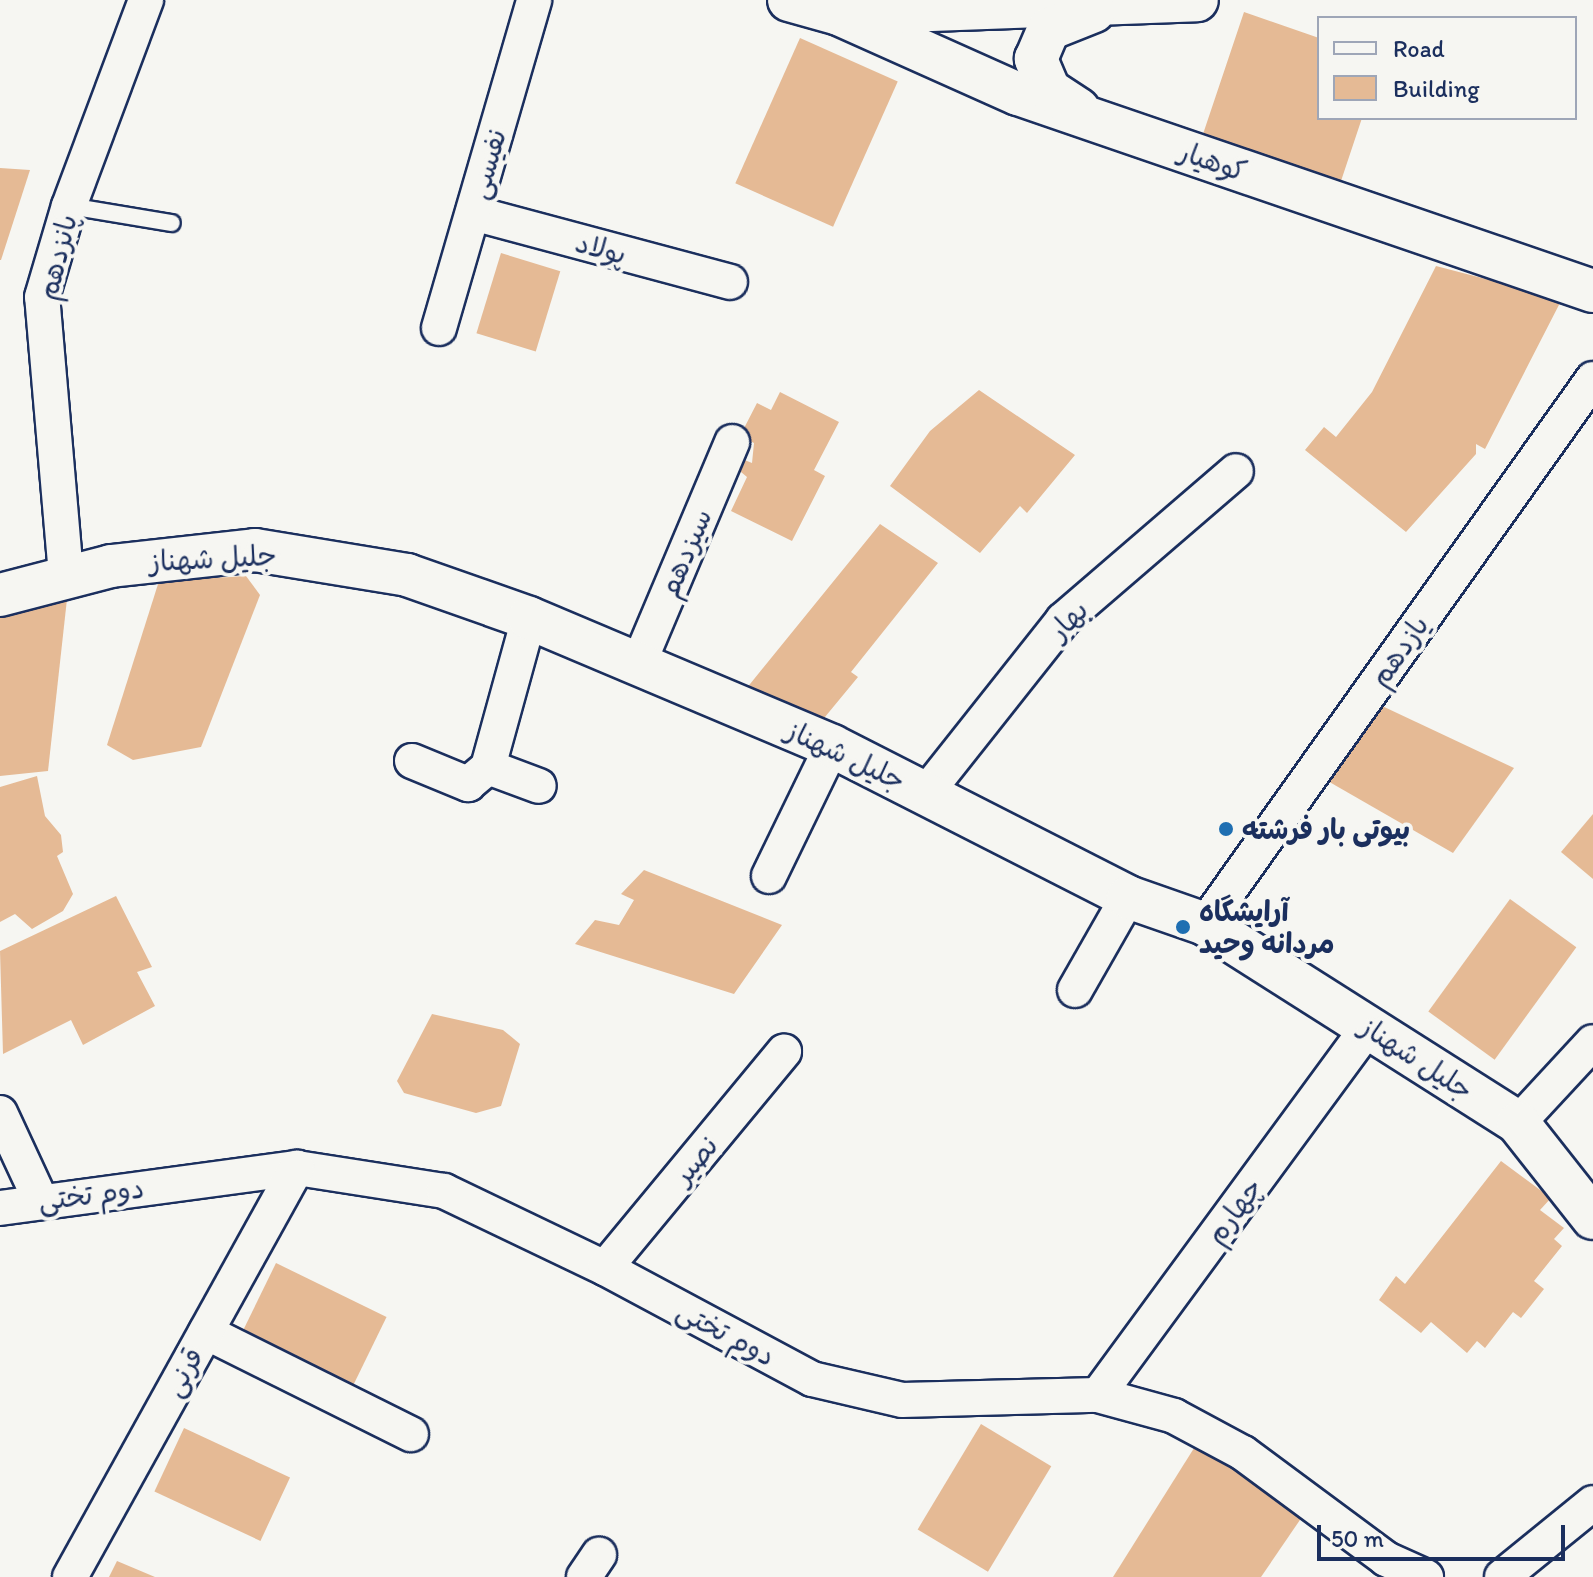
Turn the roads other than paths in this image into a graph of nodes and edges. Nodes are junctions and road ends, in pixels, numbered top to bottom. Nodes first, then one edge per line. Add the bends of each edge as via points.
1 (146, 0) edge
2 (534, 0) edge
3 (789, 0) edge
4 (1197, 0) edge
5 (1114, 3) junction
6 (843, 7) edge
7 (1094, 120) junction
8 (69, 206) junction
9 (473, 213) junction
10 (172, 223) dead end
11 (730, 282) dead end
12 (1593, 291) edge
13 (439, 328) dead end
14 (1593, 379) edge
15 (732, 442) dead end
16 (1236, 471) dead end
17 (66, 575) junction
18 (0, 595) edge
19 (529, 618) junction
20 (638, 665) junction
21 (832, 746) junction
22 (412, 761) dead end
23 (488, 767) junction
24 (539, 786) dead end
25 (926, 793) junction
26 (769, 876) dead end
27 (1128, 897) junction
28 (1205, 924) junction
29 (1075, 990) dead end
30 (1369, 1026) junction
31 (1593, 1042) edge
32 (784, 1052) dead end
33 (0, 1113) edge
34 (1518, 1123) junction
35 (297, 1168) junction
36 (40, 1199) junction
37 (0, 1208) edge
38 (1593, 1218) edge
39 (605, 1268) junction
40 (206, 1332) junction
41 (1098, 1395) junction
42 (411, 1434) dead end
43 (1593, 1503) edge
44 (1378, 1568) edge
45 (70, 1577) edge
46 (1426, 1577) edge
47 (1502, 1577) edge

1 - 8 street, پانزدهم
2 - 9 street, نفیسی
3 - 6 street
4 - 5 street
5 - 6 street
5 - 7 street via 1049,29 1036,59 1049,90
6 - 7 street, کوهیار via 1018,94
7 - 12 street, کوهیار
8 - 10 lane
8 - 17 street, پانزدهم via 42,297
9 - 11 street, پولاد
9 - 13 street, نفیسی
14 - 28 street, یازدهم
15 - 20 street, سیزدهم
16 - 25 street, بهار via 1063,620
17 - 18 street, جلیل شهناز
17 - 19 street, جلیل شهناز via 174,555 255,550 407,575
19 - 20 street, جلیل شهناز
19 - 23 street
20 - 21 street, جلیل شهناز
21 - 25 street, جلیل شهناز
21 - 26 street
22 - 23 street via 468,784
23 - 24 street
25 - 27 street, جلیل شهناز
27 - 28 street, جلیل شهناز
27 - 29 street
28 - 30 street, جلیل شهناز
30 - 34 street, جلیل شهناز
30 - 41 street, چهارم
31 - 34 street
32 - 39 street, نصیر
33 - 36 street
34 - 38 street, جلیل شهناز
35 - 36 street, دوم تختی
35 - 39 street, دوم تختی via 444,1191
35 - 40 street, قرنی
36 - 37 street, دوم تختی
39 - 41 street, دوم تختی via 812,1379 865,1393 902,1400
40 - 42 street
40 - 45 street, قرنی
41 - 44 street, دوم تختی via 1174,1416 1243,1453
43 - 47 street
44 - 46 street, دوم تختی

